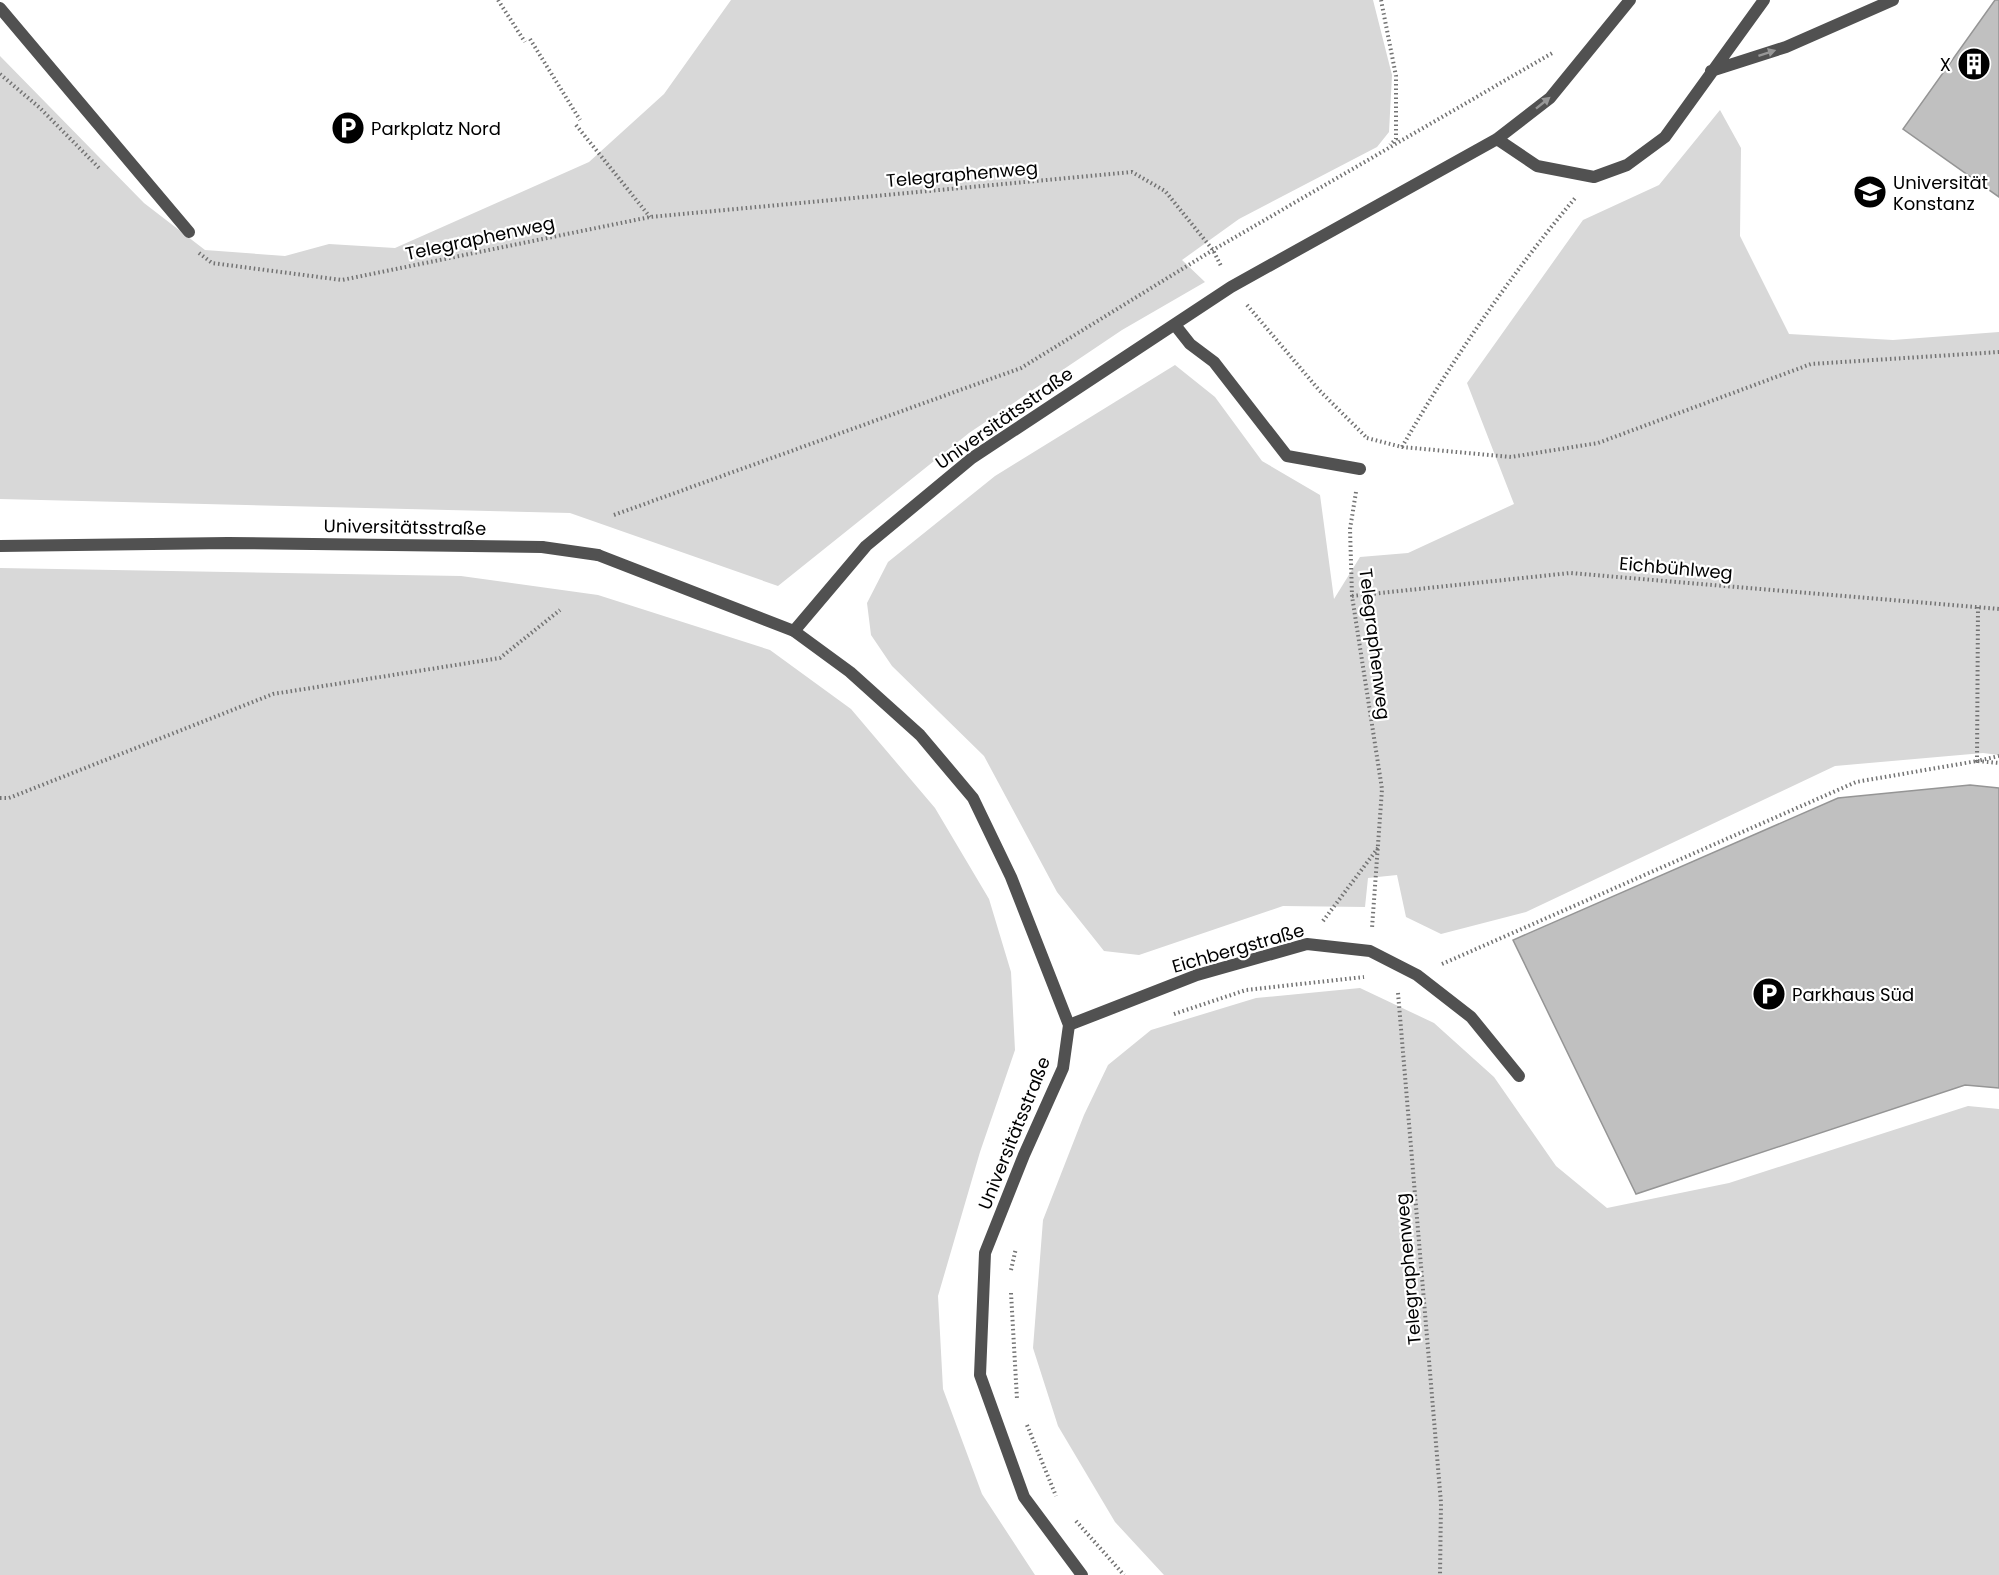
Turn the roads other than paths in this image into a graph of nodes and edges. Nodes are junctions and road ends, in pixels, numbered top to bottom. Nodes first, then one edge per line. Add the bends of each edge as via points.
1 (1630, 0) edge
2 (1764, 0) edge
3 (1893, 0) edge
4 (0, 8) edge
5 (1711, 71) junction
6 (1497, 139) junction
7 (189, 232) dead end
8 (1175, 325) junction
9 (1360, 469) road end
10 (0, 546) edge
11 (794, 631) junction
12 (1069, 1025) junction
13 (1519, 1076) dead end
14 (1082, 1575) edge

6 -> 1 street, Universitätsstraße via 1550,98
2 - 5 street
5 -> 3 street via 1786,47
4 - 7 street
5 - 6 street via 1665,137 1627,165 1594,177 1537,166
6 - 8 street, Universitätsstraße via 1231,287
8 - 9 street via 1190,344 1214,362 1287,456
8 - 11 street, Universitätsstraße via 972,458 866,546
10 - 11 street, Universitätsstraße, bridge via 228,543 542,547 598,555
11 - 12 street, Universitätsstraße via 849,672 920,735 973,798 1011,877
12 - 13 street, Eichbergstraße via 1197,975 1307,944 1370,951 1417,975 1471,1017
12 - 14 street, Universitätsstraße via 1063,1068 985,1253 980,1375 1024,1497

